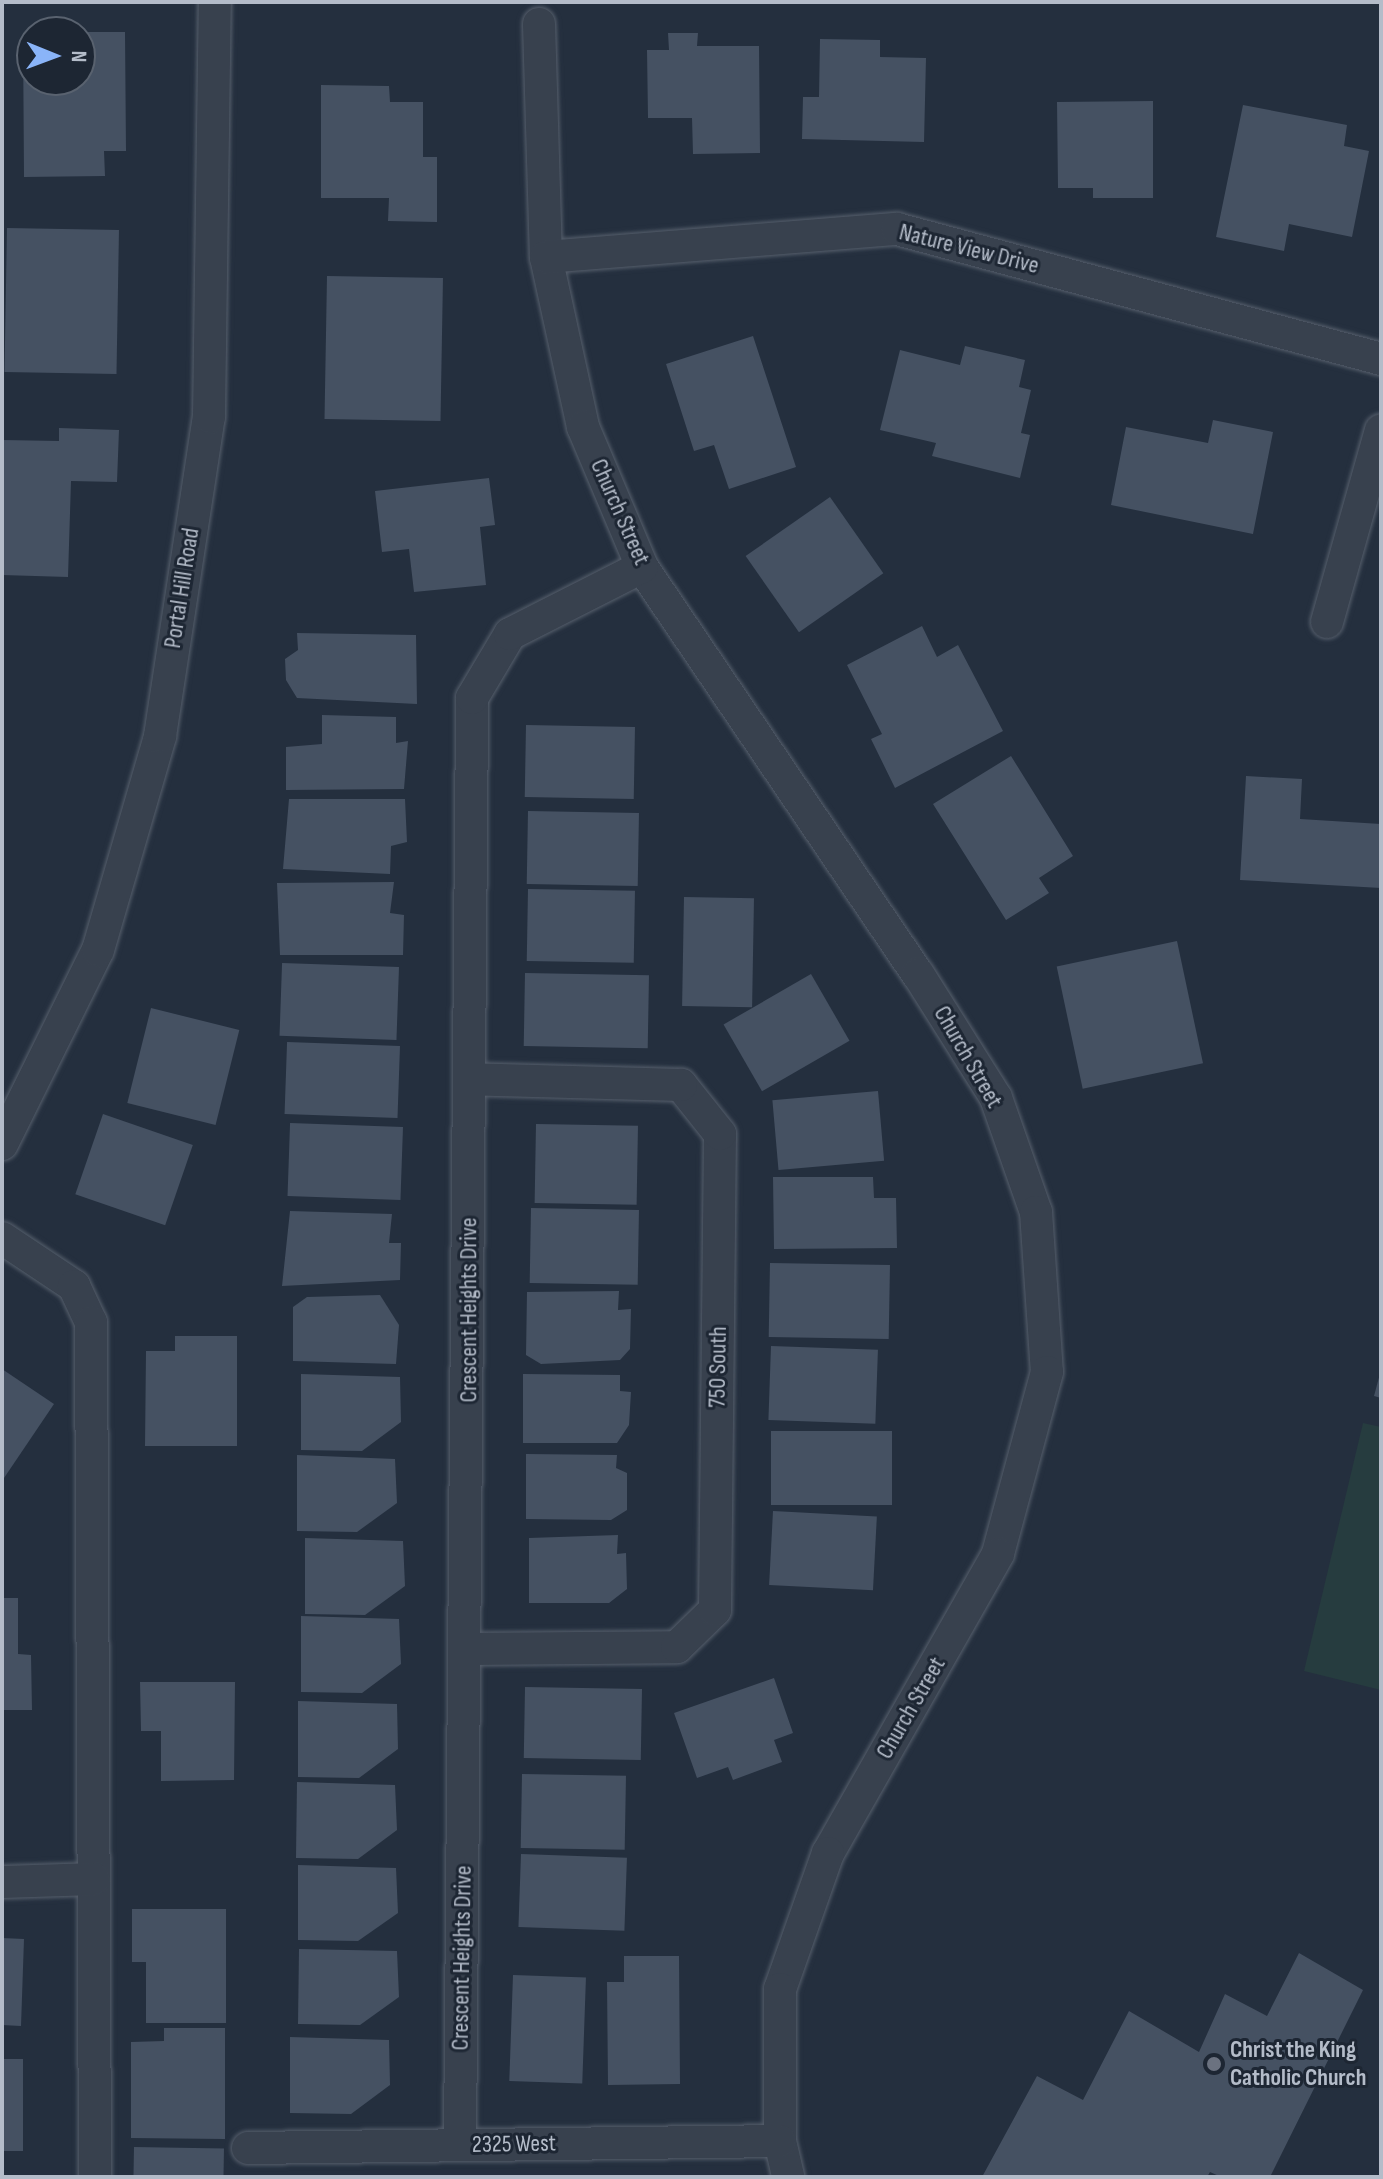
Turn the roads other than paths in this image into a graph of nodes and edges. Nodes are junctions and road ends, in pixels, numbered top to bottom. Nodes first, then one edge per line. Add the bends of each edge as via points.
1 (215, 2) edge
2 (539, 24) dead end
3 (546, 257) junction
4 (1381, 359) edge
5 (1381, 430) edge
6 (642, 567) junction
7 (1327, 622) dead end
8 (471, 1079) junction
9 (2, 1144) edge
10 (2, 1238) edge
11 (466, 1649) junction
12 (94, 1879) junction
13 (2, 1882) edge
14 (780, 2141) junction
15 (460, 2145) junction
16 (248, 2148) dead end
17 (95, 2177) edge
18 (788, 2177) edge

1 - 9 street, Portal Hill Road via 209,417 160,736 98,950
2 - 3 street, Church Street
3 - 4 street, Nature View Drive via 897,229
3 - 6 street, Church Street via 583,427
5 - 7 street
6 - 8 street, Crescent Heights Drive via 510,634 472,698
6 - 14 street, Church Street via 996,1098 1036,1212 1047,1372 998,1554 828,1853 780,1989
8 - 11 street, Crescent Heights Drive
8 - 11 street, 750 South via 681,1085 720,1134 715,1610 677,1647
10 - 12 street via 74,1286 91,1322
11 - 15 street, Crescent Heights Drive
12 - 13 street
12 - 17 street
14 - 15 street, 2325 West
14 - 18 street, Church Street
15 - 16 street, 2325 West

